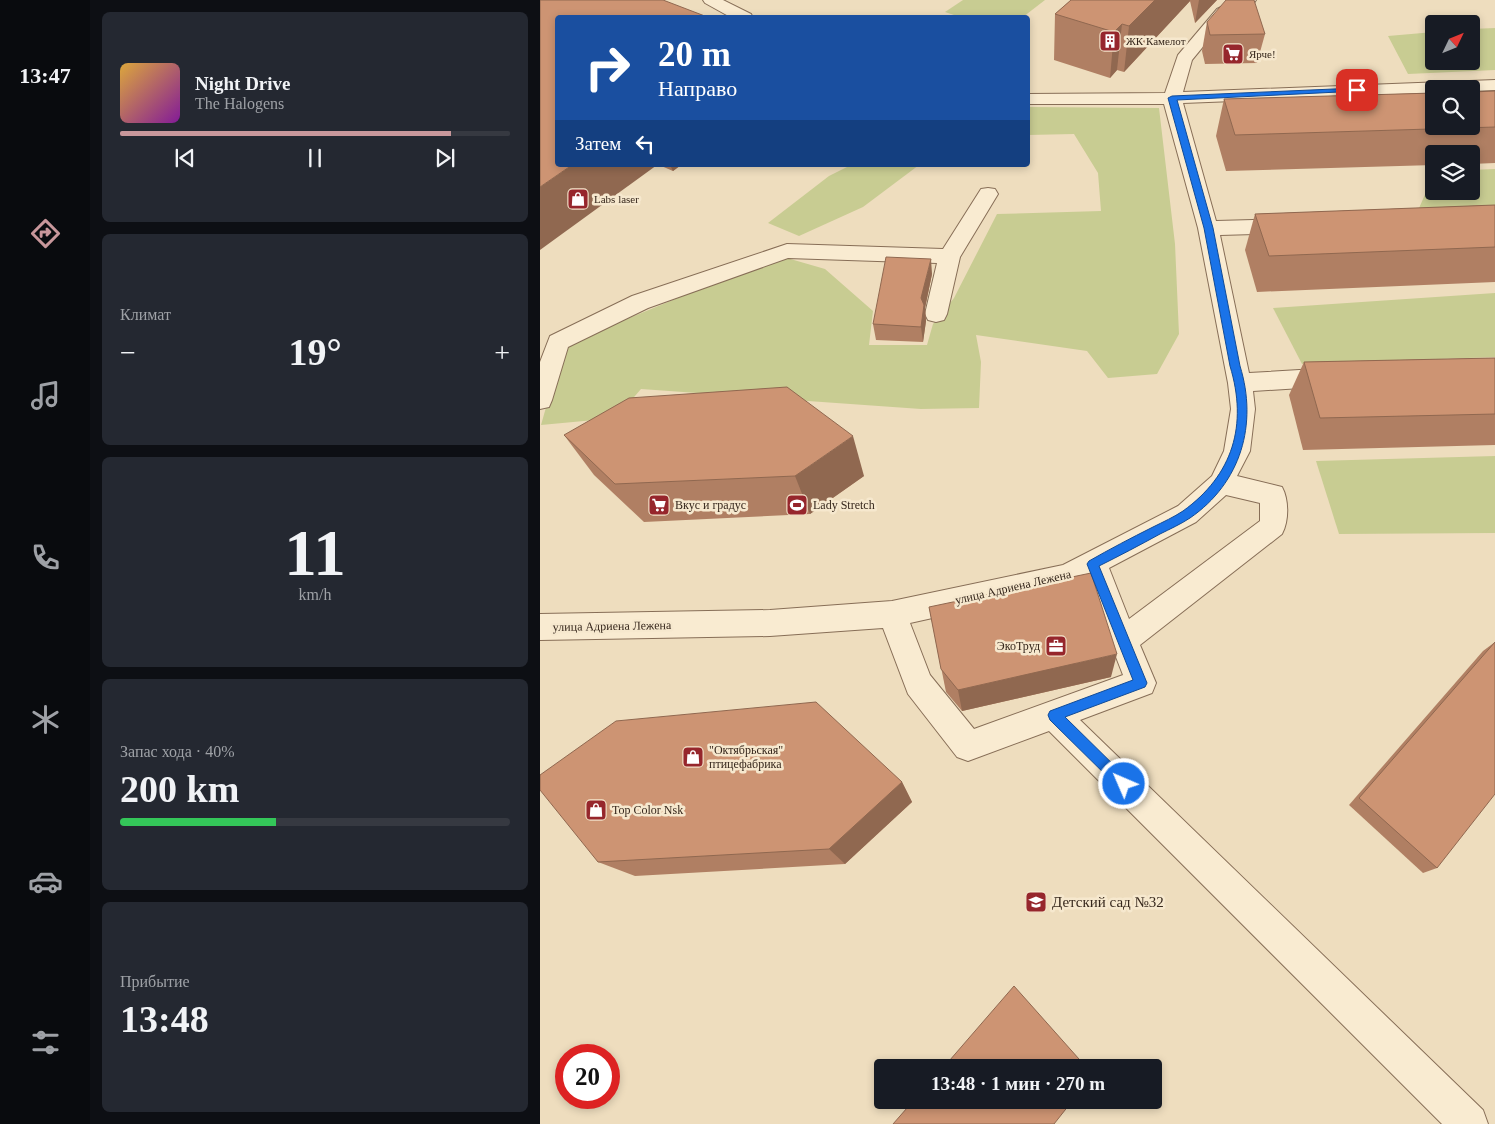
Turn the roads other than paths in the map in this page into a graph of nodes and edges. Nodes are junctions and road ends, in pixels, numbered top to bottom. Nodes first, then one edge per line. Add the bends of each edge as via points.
1 (711, 0) edge
2 (1248, 0) edge
3 (739, 15) edge
4 (1495, 85) edge
5 (1172, 98) junction
6 (1030, 100) edge
7 (988, 194) dead end
8 (1306, 225) edge
9 (1208, 228) junction
10 (949, 257) junction
11 (936, 314) dead end
12 (1355, 376) edge
13 (1240, 383) junction
14 (540, 400) edge
15 (1221, 483) junction
16 (1093, 564) junction
17 (892, 614) junction
18 (540, 627) edge
19 (1123, 642) junction
20 (1054, 715) junction
21 (1469, 1124) edge

1 - 3 street
2 - 5 street via 1223,12 1184,59
4 - 5 street
5 - 6 street
5 - 9 street, улица Адриена Лежена
7 - 10 street
8 - 9 street
9 - 13 street, улица Адриена Лежена
10 - 11 street
10 - 14 street via 788,251 640,302 558,342
12 - 13 street
13 - 15 street, улица Адриена Лежена via 1243,410 1237,451
15 - 16 street, улица Адриена Лежена via 1187,514
15 - 19 street via 1273,495 1273,526
16 - 17 street, улица Адриена Лежена via 1068,576
16 - 19 street
17 - 18 street, улица Адриена Лежена via 770,623
17 - 20 street via 919,684 968,746
19 - 20 street via 1141,683
20 - 21 street

